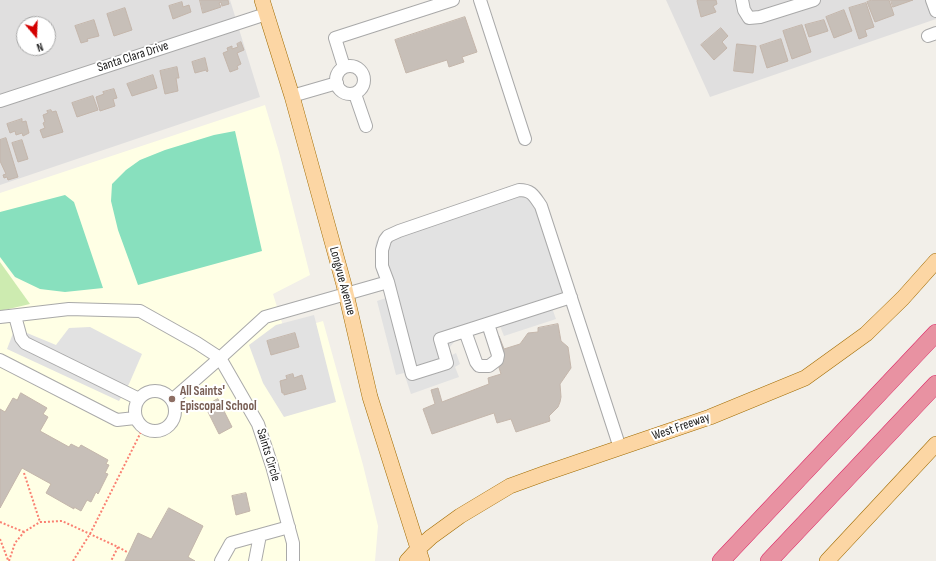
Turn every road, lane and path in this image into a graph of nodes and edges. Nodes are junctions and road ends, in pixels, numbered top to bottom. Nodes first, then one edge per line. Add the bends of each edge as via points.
1 (453, 0) edge
2 (480, 0) edge
3 (742, 0) edge
4 (814, 0) edge
5 (932, 0) edge
6 (264, 7) edge
7 (936, 11) edge
8 (344, 67) junction
9 (337, 84) junction
10 (354, 94) junction
11 (292, 96) junction
12 (0, 101) edge
13 (366, 126) dead end
14 (525, 139) dead end
15 (936, 262) edge
16 (388, 282) junction
17 (346, 294) junction
18 (571, 297) junction
19 (15, 316) junction
20 (0, 317) edge
21 (936, 323) edge
22 (488, 324) junction
23 (466, 331) junction
24 (936, 333) edge
25 (220, 358) junction
26 (0, 360) edge
27 (901, 368) junction
28 (936, 384) edge
29 (936, 389) edge
30 (139, 399) junction
31 (172, 400) junction
32 (135, 418) junction
33 (904, 418) junction
34 (143, 428) junction
35 (936, 444) edge
36 (620, 448) junction
37 (24, 473) dead end
38 (0, 522) edge
39 (40, 522) junction
40 (289, 527) junction
41 (24, 532) junction
42 (90, 534) junction
43 (260, 535) junction
44 (0, 538) edge
45 (118, 547) junction
46 (127, 552) dead end
47 (420, 555) edge
48 (9, 561) edge
49 (73, 561) edge
50 (111, 561) edge
51 (221, 561) edge
52 (256, 561) edge
53 (293, 561) edge
54 (407, 561) edge
55 (722, 561) edge
56 (769, 561) edge
57 (827, 561) edge

1 - 8 street via 335,38
2 - 14 street
3 - 4 street via 749,18
5 - 7 street
6 - 11 main road, Longvue Avenue
6 - 12 street, Santa Clara Drive
8 - 9 street via 338,74
8 - 10 street via 354,66 364,75 362,89
9 - 10 street via 342,91
9 - 11 street
10 - 13 street
11 - 17 main road, Longvue Avenue
15 - 36 main road, West Freeway via 866,334 805,378 710,418
16 - 17 street
16 - 18 street via 382,266 382,250 388,236 519,190 526,190 534,195 541,206
16 - 23 street via 412,374 447,363 440,339
17 - 25 street via 266,317
17 - 47 main road, Longvue Avenue via 370,396
18 - 22 street
18 - 36 street
19 - 20 street
19 - 25 street via 69,308 140,311
19 - 30 street via 21,338 25,343
21 - 27 highway
22 - 23 street
22 - 23 street via 498,355 497,360 489,366 479,366 476,362
24 - 27 highway
25 - 31 street
25 - 40 street, Saints Circle via 258,424
26 - 32 street via 117,420
27 - 55 highway
28 - 33 highway
29 - 33 highway
30 - 31 street via 146,393 160,391
30 - 32 street via 134,411
31 - 34 street via 175,415 172,423 159,432
32 - 34 street
33 - 56 highway
34 - 42 path
35 - 57 main road
36 - 47 main road, West Freeway via 510,486 460,516
37 - 39 path
38 - 41 path
39 - 41 path
39 - 42 path via 62,521
40 - 43 street
40 - 53 street, Saints Circle via 293,543
41 - 48 path via 15,543
42 - 45 path
42 - 49 path
43 - 51 street via 231,543
43 - 52 street
44 - 48 path
45 - 46 path
45 - 50 path
47 - 54 main road, West Freeway

